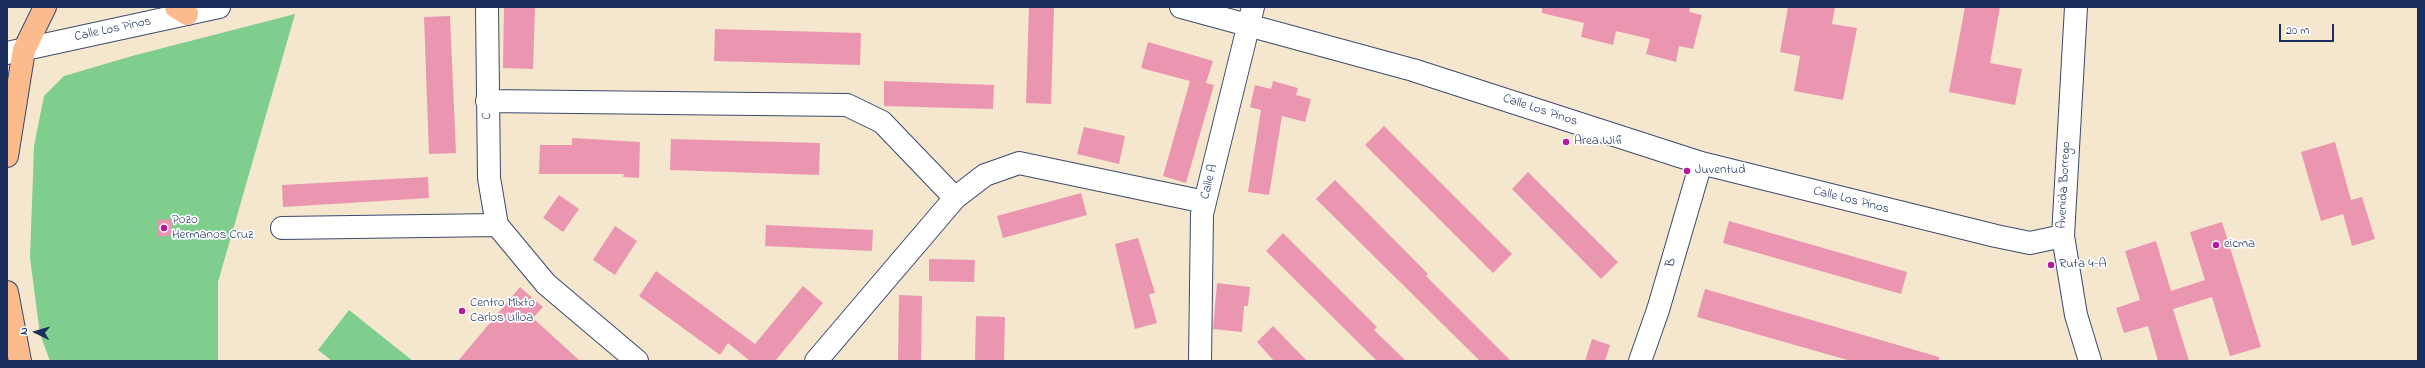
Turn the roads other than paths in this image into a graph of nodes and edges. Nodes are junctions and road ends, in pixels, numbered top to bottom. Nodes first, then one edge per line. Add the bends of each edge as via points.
1 (45, 7) edge
2 (219, 7) edge
3 (487, 7) edge
4 (1181, 7) edge
5 (2076, 7) edge
6 (182, 11) edge
7 (1250, 16) edge
8 (16, 51) edge
9 (487, 101) junction
10 (7, 156) edge
11 (1701, 163) junction
12 (955, 198) junction
13 (1205, 202) junction
14 (497, 225) junction
15 (282, 228) dead end
16 (2063, 236) junction
17 (7, 292) edge
18 (20, 361) edge
19 (637, 361) edge
20 (816, 361) edge
21 (1200, 361) edge
22 (1640, 361) edge
23 (2090, 361) edge

1 - 8 main road
2 - 6 street, Calle Los Pinos
3 - 9 street, C
4 - 7 street, Calle Los Pinos
5 - 16 street, Avenida Borrego
6 - 8 street, Calle Los Pinos
7 - 11 street, Calle Los Pinos
7 - 13 street, Calle A
8 - 10 main road
9 - 12 street via 847,105 882,122
9 - 14 street, C via 489,178
11 - 16 street, Calle Los Pinos via 2030,243
11 - 22 street, B via 1658,310
12 - 13 street via 985,175 1019,163
12 - 20 street
13 - 21 street, Calle A via 1202,214
14 - 15 street
14 - 19 street via 546,284
16 - 23 street, Avenida Borrego via 2076,315
17 - 18 main road

